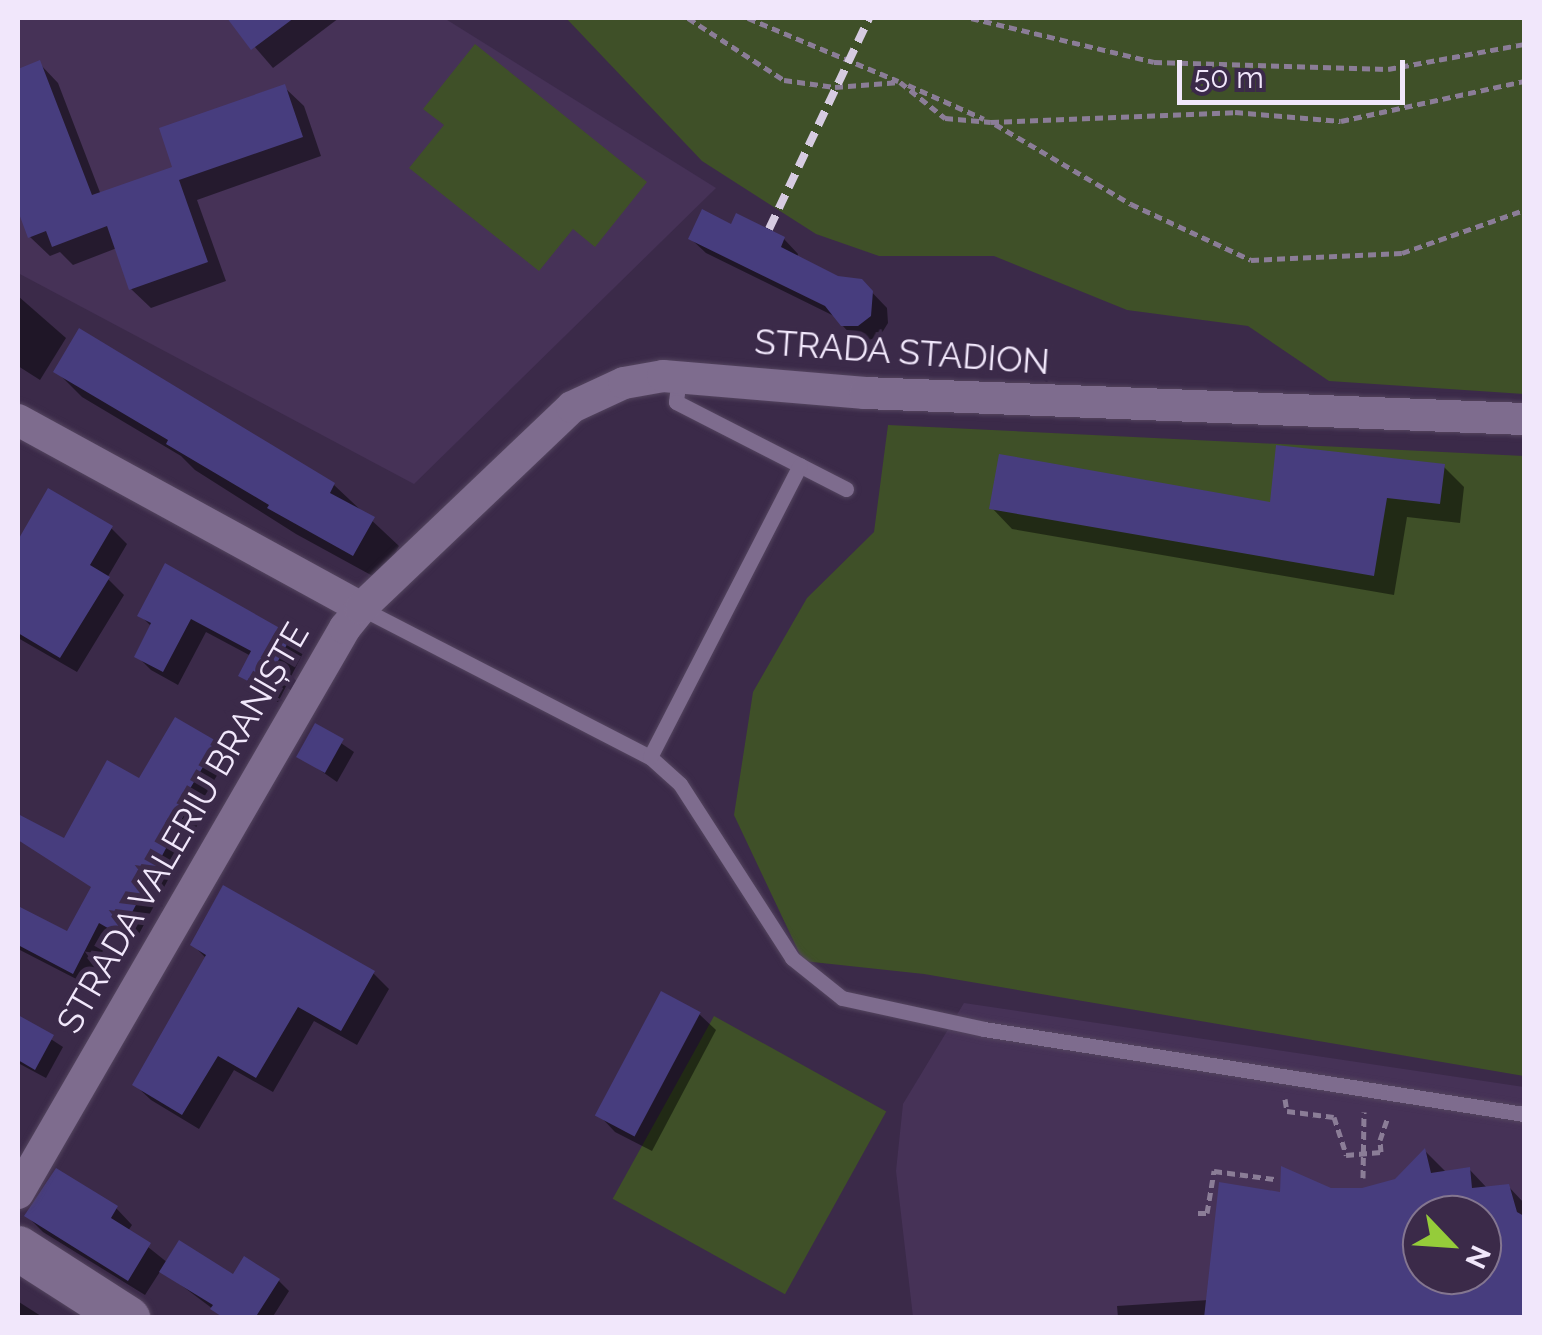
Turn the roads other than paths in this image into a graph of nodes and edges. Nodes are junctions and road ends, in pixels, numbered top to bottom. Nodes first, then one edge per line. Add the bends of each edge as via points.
1 (679, 377) junction
2 (1524, 419) edge
3 (18, 420) edge
4 (800, 465) junction
5 (846, 489) dead end
6 (361, 608) junction
7 (650, 757) junction
8 (698, 778) dead end
9 (680, 784) junction
10 (1524, 1114) edge
11 (18, 1193) edge
12 (18, 1248) edge
13 (127, 1318) edge

1 - 2 street, STRADA STADION via 865,394
1 - 4 lane via 676,402
1 - 6 street, STRADA STADION via 624,383 572,407
3 - 6 street
4 - 5 lane
4 - 7 lane
6 - 7 lane
6 - 11 street, STRADA VALERIU BRANIȘTE
7 - 9 lane
8 - 9 lane
9 - 10 lane via 792,958 842,998 984,1029
12 - 13 main road

